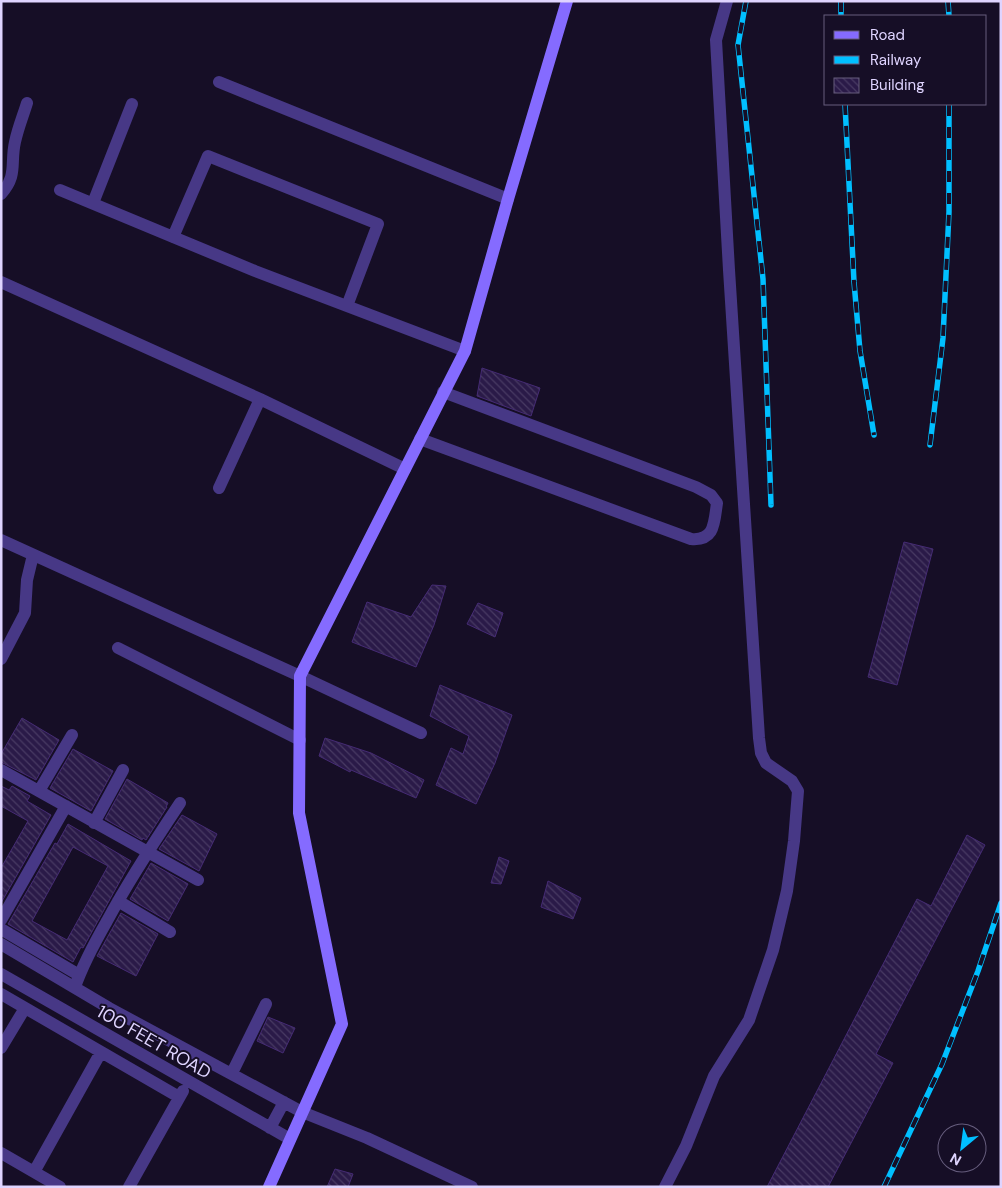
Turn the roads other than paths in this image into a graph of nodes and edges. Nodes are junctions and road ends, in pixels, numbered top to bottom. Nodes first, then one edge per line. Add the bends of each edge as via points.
1 (568, 1) edge
2 (727, 1) edge
3 (219, 82) dead end
4 (26, 103) dead end
5 (132, 104) dead end
6 (7, 154) edge
7 (60, 190) dead end
8 (1, 194) edge
9 (508, 199) junction
10 (92, 203) junction
11 (173, 237) junction
12 (1, 282) edge
13 (347, 306) junction
14 (464, 351) junction
15 (443, 392) junction
16 (260, 399) junction
17 (420, 439) junction
18 (405, 469) junction
19 (219, 488) dead end
20 (1, 540) edge
21 (33, 555) junction
22 (118, 648) dead end
23 (1, 659) edge
24 (300, 676) junction
25 (421, 733) dead end
26 (72, 735) dead end
27 (300, 740) junction
28 (1, 770) edge
29 (123, 770) dead end
30 (39, 791) junction
31 (180, 803) dead end
32 (66, 806) junction
33 (94, 823) junction
34 (147, 853) junction
35 (198, 880) dead end
36 (118, 901) junction
37 (1, 920) edge
38 (1, 929) edge
39 (170, 932) dead end
40 (1, 944) edge
41 (1, 974) edge
42 (77, 981) junction
43 (1, 994) edge
44 (266, 1004) dead end
45 (25, 1008) junction
46 (1, 1048) edge
47 (101, 1052) junction
48 (232, 1074) junction
49 (188, 1081) junction
50 (179, 1097) junction
51 (284, 1102) junction
52 (302, 1112) junction
53 (270, 1128) junction
54 (290, 1139) junction
55 (1, 1154) edge
56 (34, 1172) junction
57 (60, 1187) edge
58 (129, 1187) edge
59 (269, 1187) edge
60 (472, 1187) edge
61 (665, 1187) edge

1 - 9 street
2 - 61 street via 716,40 761,753 766,763 792,781 798,791 788,891 773,950 749,1020 714,1076 686,1146
3 - 9 street
4 - 6 street
5 - 10 street
6 - 8 street via 13,170 10,185
7 - 10 street
9 - 14 street
10 - 11 street
11 - 13 street
11 - 13 street via 208,156 217,159 378,224
12 - 16 street
13 - 14 street
14 - 15 street
15 - 17 street
15 - 17 street via 704,491 717,503 710,535 701,540 690,539
16 - 18 street
16 - 19 street
17 - 18 street
18 - 24 street
20 - 21 street
21 - 23 street via 27,580 25,613
21 - 24 street
22 - 27 street
24 - 25 street
24 - 27 street
26 - 30 street
27 - 52 street via 299,813 342,1024
28 - 30 street
29 - 33 street
30 - 32 street
31 - 34 street
32 - 33 street
32 - 37 street
33 - 34 street
34 - 35 street
34 - 36 street
36 - 39 street
36 - 42 street
38 - 42 street
40 - 42 street
41 - 49 street, 100 FEET ROAD
42 - 48 street via 109,1008
43 - 45 street
44 - 48 street
45 - 46 street
45 - 47 street
47 - 50 street
47 - 56 street
48 - 51 street
49 - 50 street
49 - 53 street, 100 FEET ROAD
50 - 58 street
51 - 52 street
51 - 53 street
52 - 54 street
52 - 60 street
53 - 54 street, 100 FEET ROAD
54 - 59 street
55 - 56 street
56 - 57 street

